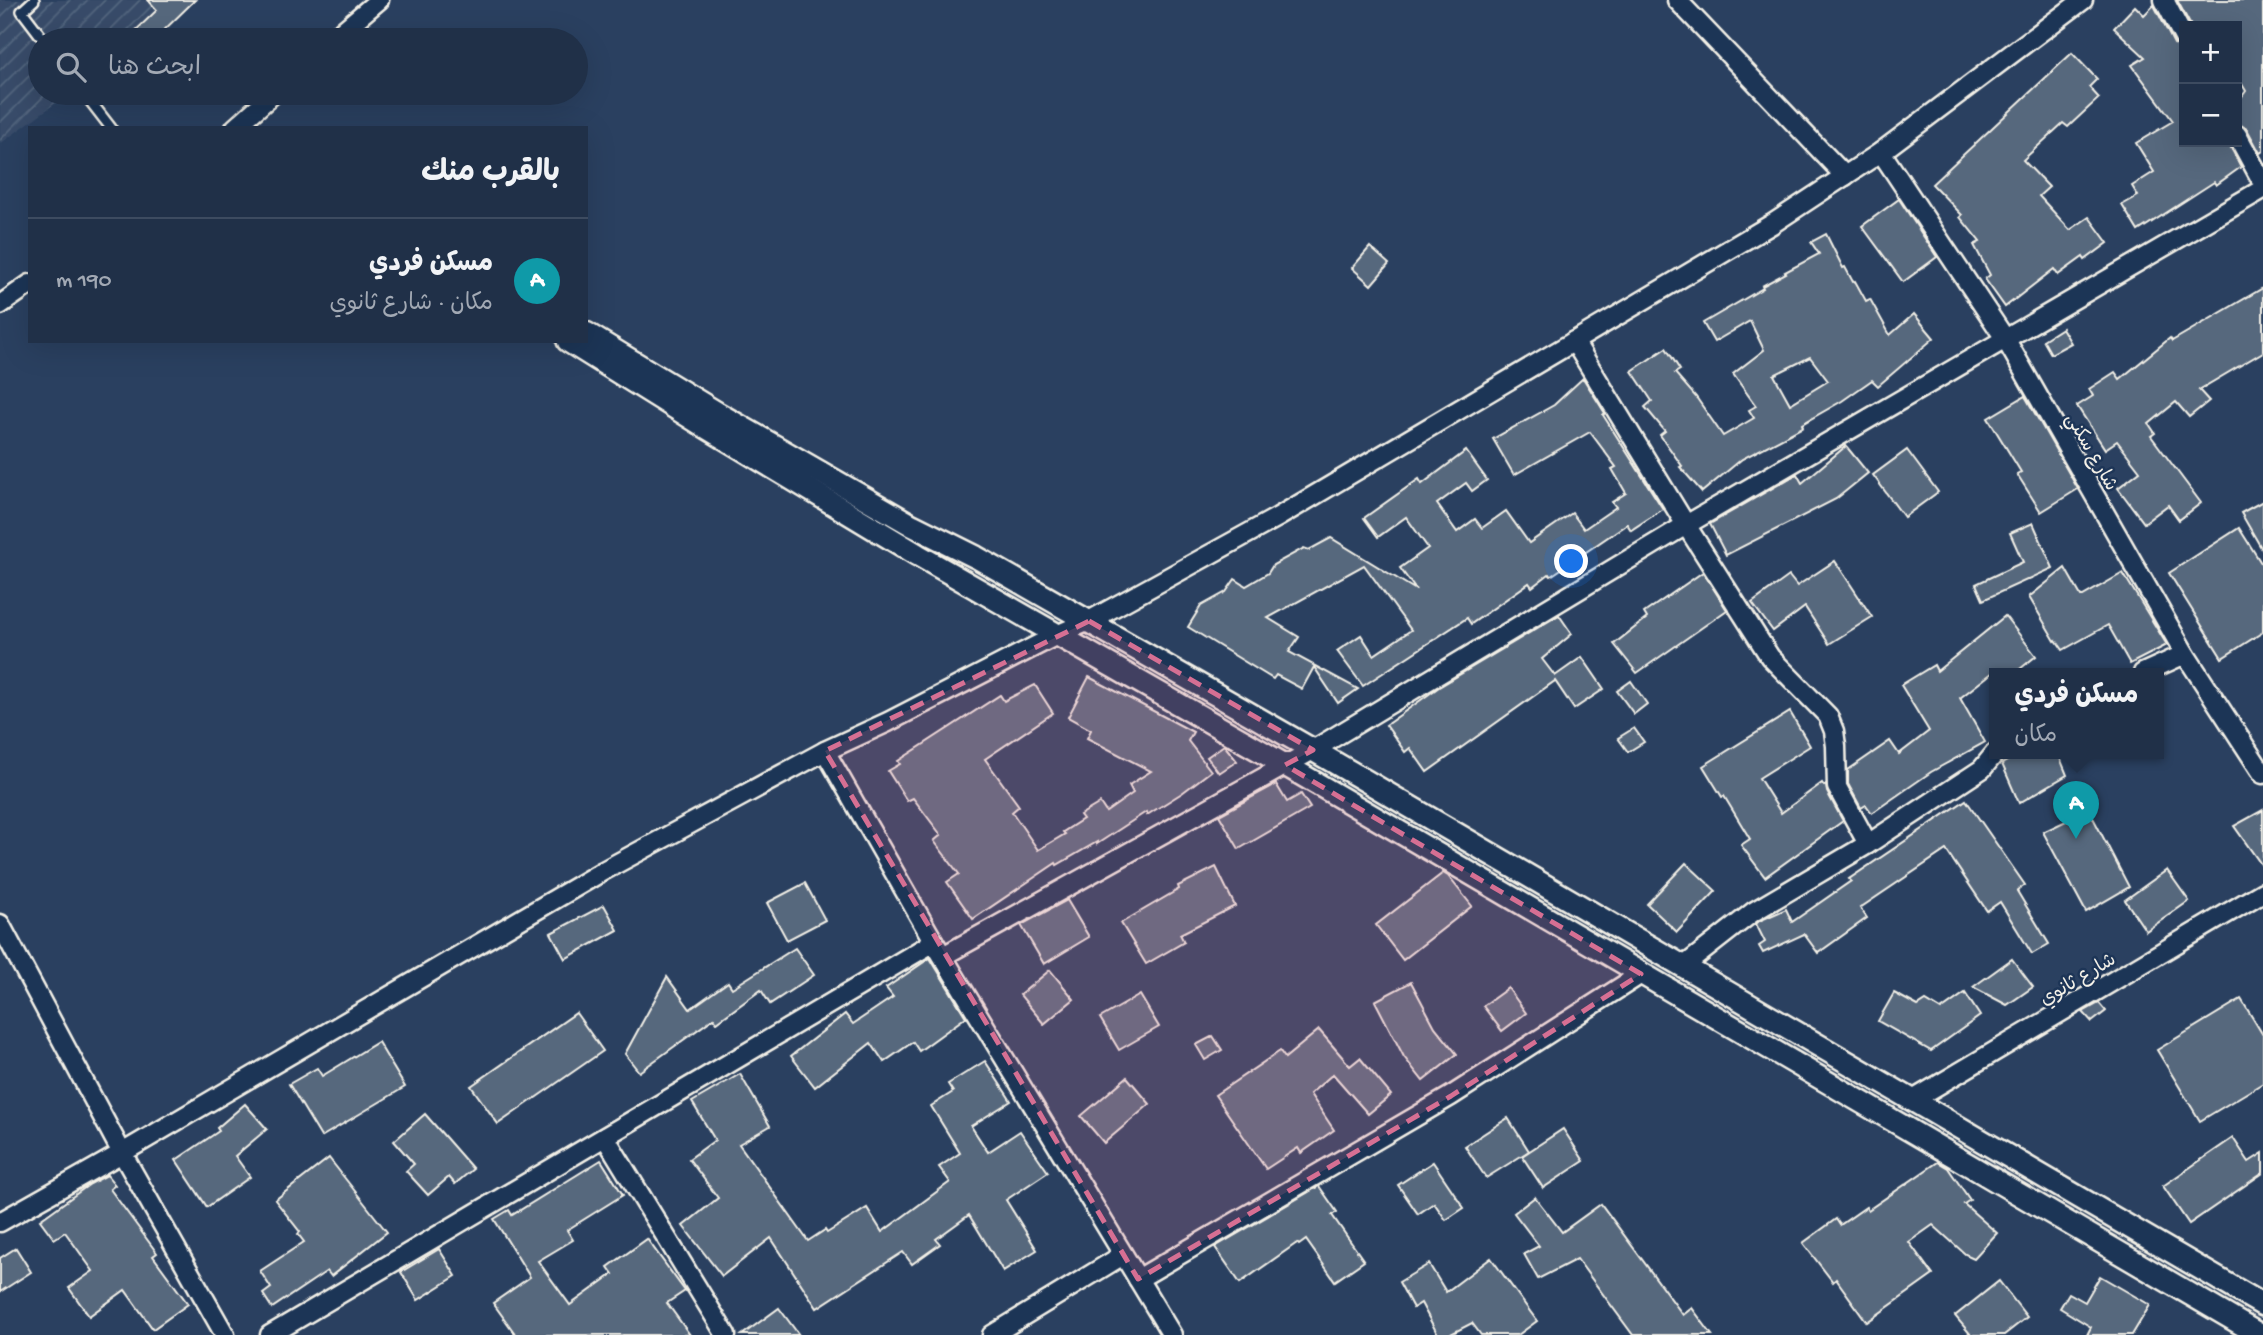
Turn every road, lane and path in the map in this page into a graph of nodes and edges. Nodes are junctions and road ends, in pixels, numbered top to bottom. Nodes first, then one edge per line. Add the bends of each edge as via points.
1 (34, 0) edge
2 (379, 0) edge
3 (1677, 0) edge
4 (2083, 0) edge
5 (2164, 0) edge
6 (35, 28) edge
7 (345, 28) edge
8 (2179, 28) edge
9 (93, 105) edge
10 (261, 105) edge
11 (109, 126) edge
12 (237, 126) edge
13 (2242, 144) edge
14 (1881, 152) junction
15 (1845, 176) junction
16 (2263, 183) edge
17 (2263, 189) edge
18 (28, 285) edge
19 (0, 305) edge
20 (588, 334) edge
21 (2006, 340) junction
22 (1574, 341) junction
23 (571, 343) edge
24 (1685, 525) junction
25 (1089, 621) junction
26 (1059, 634) junction
27 (2185, 654) junction
28 (2154, 668) edge
29 (1313, 750) junction
30 (825, 751) junction
31 (1990, 759) edge
32 (1285, 765) junction
33 (2263, 774) edge
34 (1868, 844) junction
35 (2263, 892) edge
36 (0, 924) edge
37 (939, 949) junction
38 (1684, 965) junction
39 (1641, 974) junction
40 (1913, 1100) junction
41 (606, 1137) junction
42 (122, 1153) junction
43 (0, 1222) edge
44 (1123, 1255) junction
45 (1138, 1279) junction
46 (2263, 1305) edge
47 (273, 1334) edge
48 (225, 1335) edge
49 (726, 1335) edge
50 (992, 1335) edge
51 (1172, 1335) edge
52 (2260, 1335) edge

1 - 6 lane via 22,11
2 - 7 street
3 - 15 street
4 - 14 street
5 - 8 street
9 - 11 lane
10 - 12 street
13 - 16 street
14 - 15 street
14 - 21 street, شارع سكني
15 - 22 street
17 - 21 street
18 - 19 street
20 - 25 street via 888,511
21 - 24 street
21 - 27 street, شارع سكني
22 - 24 street
22 - 25 street via 1278,517
23 - 26 street via 918,555
24 - 29 street
24 - 34 street via 1770,657 1828,716 1836,746 1837,787
25 - 26 street
25 - 29 street
26 - 30 street
26 - 32 street
27 - 28 street
27 - 33 street, شارع سكني
29 - 32 street
29 - 38 street
30 - 37 street
30 - 42 street via 603,871
31 - 34 street via 1982,769
32 - 37 street
32 - 39 street
34 - 38 street via 1753,912
35 - 40 street, شارع ثانوي
36 - 42 street
37 - 41 street
37 - 44 street
38 - 40 street
39 - 45 street via 1451,1096
39 - 52 street
40 - 46 street
41 - 47 street
41 - 49 street
42 - 43 street
42 - 48 street
44 - 45 street
44 - 50 street
45 - 51 street

